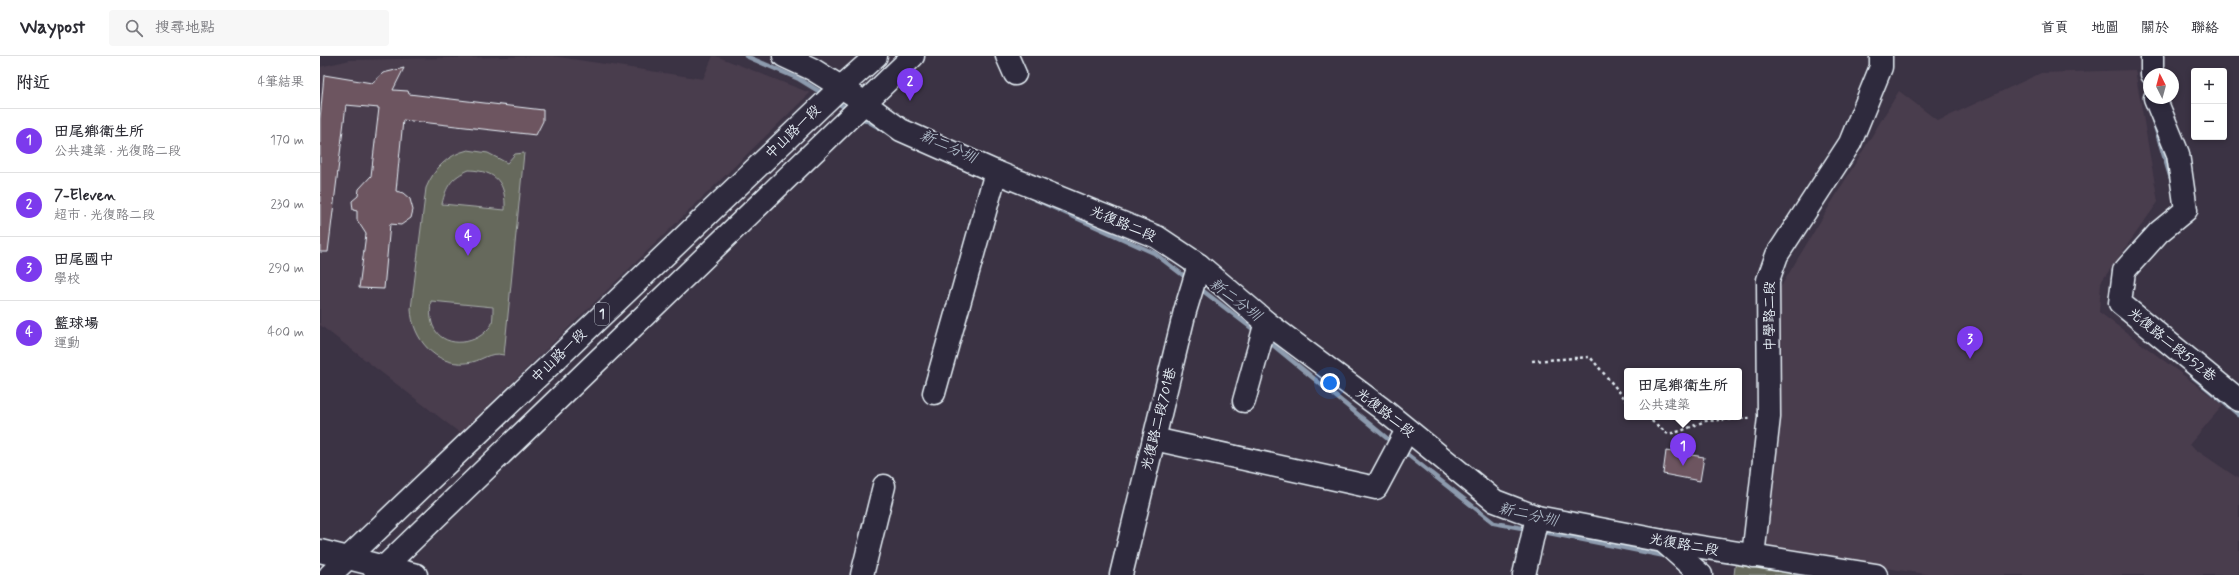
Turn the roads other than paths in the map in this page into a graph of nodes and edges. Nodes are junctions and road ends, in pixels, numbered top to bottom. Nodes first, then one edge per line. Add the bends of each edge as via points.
1 (784, 56) edge
2 (876, 56) edge
3 (913, 56) edge
4 (1881, 56) edge
5 (2152, 56) edge
6 (2152, 68) edge
7 (852, 95) junction
8 (2157, 104) edge
9 (996, 172) junction
10 (1199, 265) junction
11 (1266, 322) junction
12 (934, 393) dead end
13 (2239, 400) edge
14 (1244, 401) dead end
15 (1407, 430) junction
16 (1154, 439) junction
17 (884, 486) dead end
18 (1537, 517) junction
19 (1664, 541) junction
20 (320, 551) edge
21 (1753, 556) junction
22 (348, 557) junction
23 (380, 571) edge
24 (330, 575) edge
25 (416, 575) edge
26 (862, 575) edge
27 (1121, 575) edge
28 (1524, 575) edge
29 (1701, 575) edge
30 (1876, 575) edge

1 - 7 street, 光復路二段 via 812,69
2 - 7 street, 中山路一段 / 1
3 - 7 street, 中山路一段 / 1
4 - 21 street, 中學路二段 via 1881,67 1850,143 1777,255 1768,280 1769,417
5 - 6 street
7 - 9 street, 光復路二段 via 901,130
7 - 22 street, 中山路一段 / 1
7 - 23 street, 中山路一段 / 1
8 - 13 street, 光復路二段552巷 via 2178,154 2186,210 2159,232 2124,271 2120,302
9 - 10 street, 光復路二段 via 1157,237
9 - 12 street
10 - 11 street, 光復路二段
10 - 16 street, 光復路二段701巷 via 1185,311
11 - 14 street
11 - 15 street, 光復路二段
15 - 16 street via 1376,488
15 - 18 street, 光復路二段 via 1495,501
16 - 27 street, 光復路二段701巷
17 - 26 street
18 - 19 street, 光復路二段
18 - 28 street
19 - 21 street, 光復路二段
19 - 29 street
20 - 22 street
21 - 30 street, 光復路二段
22 - 23 street
22 - 24 street, 中山路一段 / 1
23 - 25 street

